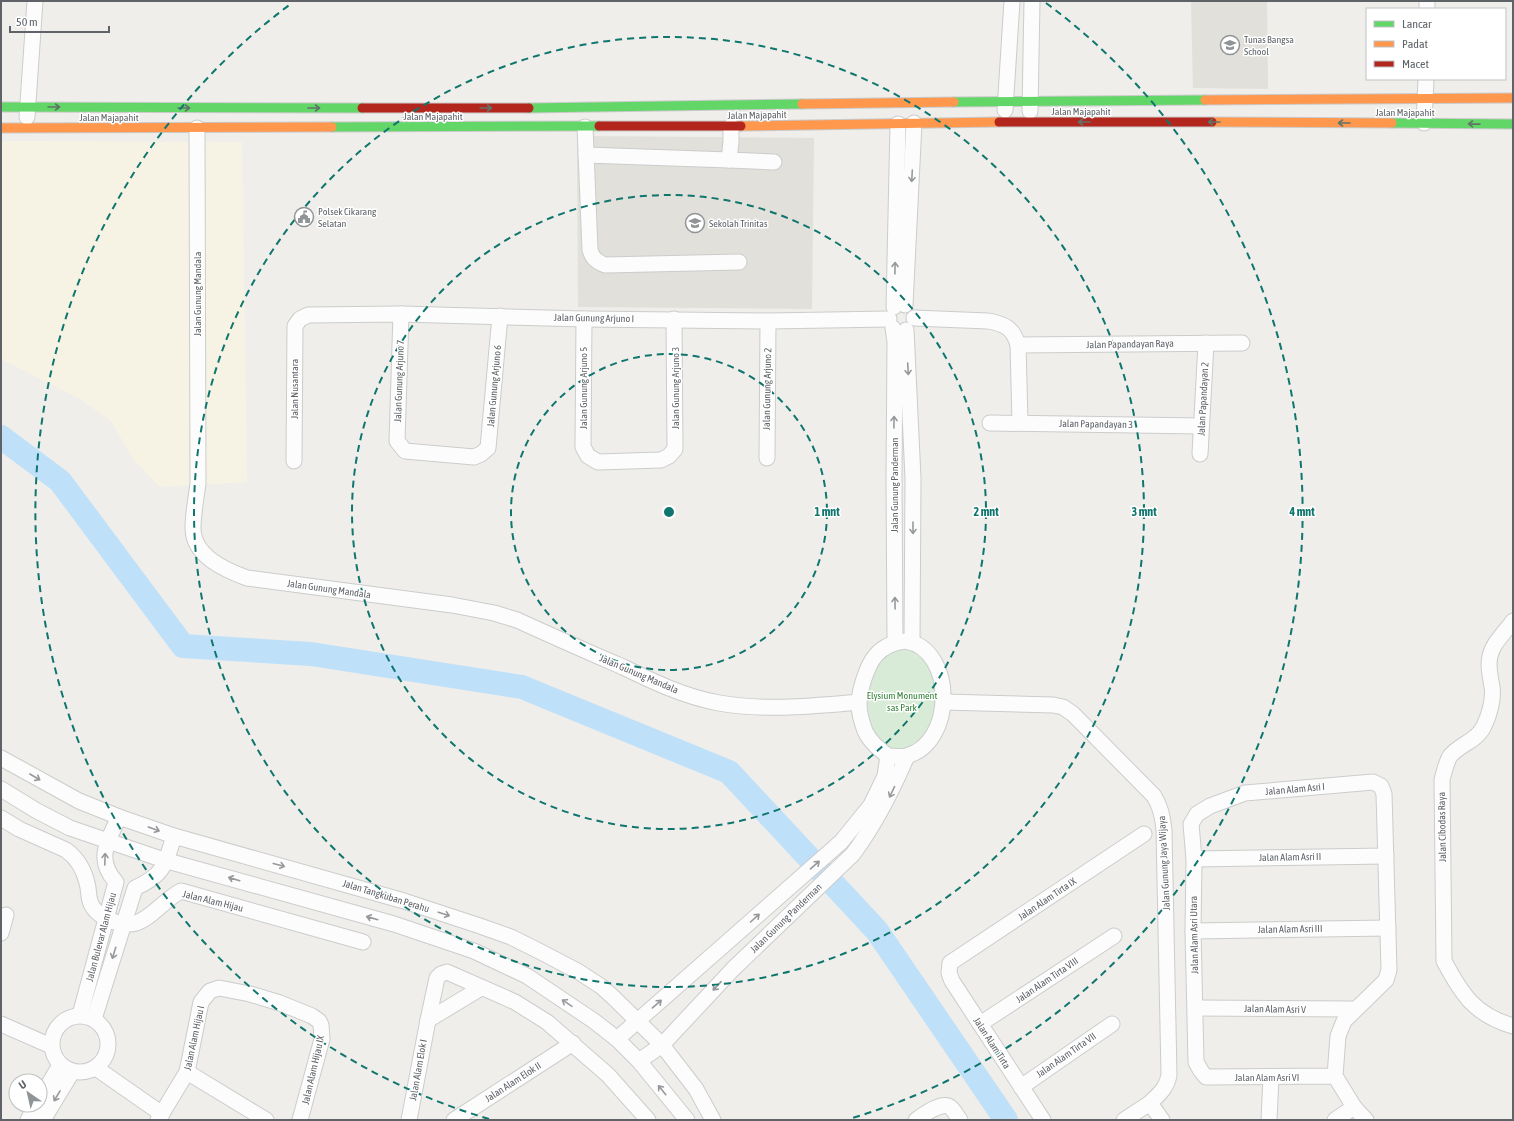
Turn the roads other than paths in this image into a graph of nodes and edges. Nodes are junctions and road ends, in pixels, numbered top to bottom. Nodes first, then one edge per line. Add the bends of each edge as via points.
1 (35, 1) edge
2 (1012, 1) edge
3 (1032, 1) edge
4 (1426, 80) edge
5 (1426, 98) junction
6 (1513, 98) edge
7 (1030, 101) junction
8 (1005, 102) junction
9 (1, 107) edge
10 (28, 107) junction
11 (548, 108) junction
12 (1030, 122) junction
13 (914, 123) junction
14 (1005, 123) junction
15 (898, 124) junction
16 (1424, 124) junction
17 (1513, 124) edge
18 (731, 126) junction
19 (548, 127) junction
20 (585, 127) junction
21 (1, 128) edge
22 (26, 128) junction
23 (197, 135) junction
24 (586, 155) junction
25 (729, 160) junction
26 (774, 162) dead end
27 (739, 262) dead end
28 (400, 314) junction
29 (500, 316) junction
30 (900, 318) junction
31 (300, 319) joint
32 (584, 319) junction
33 (674, 319) junction
34 (768, 321) junction
35 (1206, 343) junction
36 (1242, 343) dead end
37 (1018, 345) junction
38 (990, 423) dead end
39 (1020, 423) junction
40 (1202, 426) junction
41 (481, 454) joint
42 (1200, 454) dead end
43 (588, 456) joint
44 (767, 458) dead end
45 (294, 461) dead end
46 (1513, 621) edge
47 (895, 642) junction
48 (912, 642) junction
49 (859, 702) junction
50 (944, 702) junction
51 (888, 756) junction
52 (907, 756) junction
53 (1, 758) edge
54 (1, 789) edge
55 (1210, 806) joint
56 (119, 817) junction
57 (1, 818) edge
58 (1144, 834) dead end
59 (174, 836) junction
60 (109, 841) junction
61 (1386, 856) junction
62 (1194, 859) junction
63 (167, 860) junction
64 (116, 882) junction
65 (135, 888) junction
66 (403, 901) junction
67 (6, 915) dead end
68 (106, 919) junction
69 (391, 923) junction
70 (123, 924) junction
71 (1388, 928) junction
72 (1193, 931) junction
73 (1, 933) edge
74 (1114, 936) dead end
75 (363, 942) dead end
76 (715, 955) junction
77 (950, 963) joint
78 (732, 969) junction
79 (480, 988) junction
80 (205, 996) joint
81 (1196, 1008) junction
82 (1354, 1009) junction
83 (87, 1017) junction
84 (428, 1020) junction
85 (637, 1022) junction
86 (1, 1024) edge
87 (980, 1024) junction
88 (1112, 1024) dead end
89 (1513, 1026) edge
90 (617, 1039) junction
91 (573, 1043) junction
92 (662, 1045) junction
93 (51, 1046) junction
94 (639, 1061) junction
95 (66, 1068) junction
96 (96, 1068) junction
97 (1201, 1071) joint
98 (188, 1072) junction
99 (1335, 1076) junction
100 (1272, 1077) junction
101 (1021, 1087) junction
102 (48, 1089) edge
103 (1150, 1103) junction
104 (1354, 1107) junction
105 (160, 1117) edge
106 (646, 1119) edge
107 (43, 1120) edge
108 (266, 1120) edge
109 (300, 1120) edge
110 (409, 1120) edge
111 (454, 1120) edge
112 (687, 1120) edge
113 (713, 1120) edge
114 (916, 1120) edge
115 (960, 1120) edge
116 (1043, 1120) edge
117 (1124, 1120) edge
118 (1162, 1120) edge
119 (1269, 1120) edge
120 (1335, 1120) edge
121 (1366, 1120) edge

1 - 10 street
2 - 8 street
3 - 7 street
4 - 5 street
5 - 6 street, Jalan Majapahit
5 - 7 street, Jalan Majapahit
5 - 16 street
7 - 8 street, Jalan Majapahit
7 - 12 street
8 - 11 street, Jalan Majapahit
8 - 14 street
9 - 10 street, Jalan Majapahit
10 -> 11 street, Jalan Majapahit
10 - 22 street
11 - 19 street
12 - 14 street, Jalan Majapahit
16 -> 12 street, Jalan Majapahit
13 - 14 street, Jalan Majapahit
13 - 15 street, Jalan Majapahit
13 -> 30 street, Jalan Gunung Panderman
15 - 18 street, Jalan Majapahit
30 -> 15 street, Jalan Gunung Panderman
17 -> 16 street, Jalan Majapahit
18 - 20 street, Jalan Majapahit
18 - 25 street
19 - 20 street, Jalan Majapahit
19 - 23 street, Jalan Majapahit
20 - 24 street
21 - 22 street, Jalan Majapahit
22 - 23 street, Jalan Majapahit
23 - 49 street, Jalan Gunung Mandala via 198,484 193,529 197,544 204,554 227,571 247,578 452,605 494,613 517,620 696,698 768,708
24 - 25 street
24 - 27 street via 590,250 596,262 605,265
25 - 26 street
28 - 29 street, Jalan Gunung Arjuno I
28 - 31 street, Jalan Gunung Arjuno I via 308,315
28 - 41 street, Jalan Gunung Arjuno 7 via 397,441 405,451 474,457
29 - 32 street, Jalan Gunung Arjuno I
29 - 41 street, Jalan Gunung Arjuno 6 via 488,448
30 - 34 street, Jalan Gunung Arjuno I
30 - 37 street, Jalan Gunung Arjuno I via 1000,323 1015,334
47 -> 30 street, Jalan Gunung Panderman via 895,342
30 -> 48 street, Jalan Gunung Panderman via 913,478
31 - 45 street, Jalan Nusantara via 295,326
32 - 33 street, Jalan Gunung Arjuno I
32 - 43 street, Jalan Gunung Arjuno 5 via 583,447
33 - 34 street, Jalan Gunung Arjuno I
33 - 43 street, Jalan Gunung Arjuno 3 via 675,449 661,460 598,462
34 - 44 street, Jalan Gunung Arjuno 2
35 - 36 street, Jalan Papandayan Raya
35 - 37 street, Jalan Papandayan Raya
35 - 40 street, Jalan Papandayan 2
37 - 39 street
38 - 39 street, Jalan Papandayan 3
39 - 40 street, Jalan Papandayan 3
40 - 42 street, Jalan Papandayan 2
46 - 89 street, Jalan Cibodas Raya via 1493,648 1489,662 1492,698 1484,726 1475,738 1450,756 1442,780 1444,961 1452,977 1473,1004 1492,1018
47 - 48 street
47 - 49 street via 873,659 865,677
48 - 50 street via 922,647 935,663 943,686
49 - 51 street via 866,732 874,744
50 - 52 street via 935,733 924,746
50 - 103 street, Jalan Gunung Jaya Wijaya via 1064,707 1144,785 1159,804 1164,830 1169,1075 1164,1089
51 - 52 street
76 -> 51 street, Jalan Gunung Panderman via 841,842 871,805 885,776
52 -> 78 street, Jalan Gunung Panderman via 888,800 853,854
53 -> 56 street, Jalan Tangkuban Perahu via 79,801
54 - 60 street via 70,828
55 - 61 street, Jalan Alam Asri I via 1245,793 1373,782 1381,786 1384,794
55 - 62 street, Jalan Alam Asri Utara via 1197,814 1191,824
56 -> 59 street, Jalan Tangkuban Perahu
56 - 60 street, Jalan Bulevar Alam Hijau
57 - 68 street, Jalan Alam Hijau via 73,855 79,861 87,881 90,902
58 - 77 street, Jalan Alam Tirta IX
59 - 63 street
59 -> 66 street, Jalan Tangkuban Perahu
60 - 63 street
64 -> 60 street, Jalan Bulevar Alam Hijau via 105,865
61 - 62 street, Jalan Alam Asri II
61 - 71 street
62 - 72 street, Jalan Alam Asri Utara
63 - 65 street via 157,876
69 -> 63 street
64 - 65 street
64 - 68 street, Jalan Bulevar Alam Hijau
65 - 70 street, Jalan Bulevar Alam Hijau
66 - 69 street
66 -> 85 street, Jalan Tangkuban Perahu via 511,937 541,952 602,987
67 - 73 street
68 - 70 street, Jalan Alam Hijau
68 - 83 street, Jalan Bulevar Alam Hijau
90 -> 69 street via 527,976 474,951
70 - 75 street, Jalan Alam Hijau via 135,924 143,920 180,891
70 -> 83 street, Jalan Bulevar Alam Hijau
71 - 72 street, Jalan Alam Asri III
71 - 82 street via 1389,970 1386,980
72 - 81 street, Jalan Alam Asri Utara
74 - 87 street, Jalan Alam Tirta VIII
76 - 78 street
85 -> 76 street, Jalan Gunung Panderman
77 - 87 street, Jalan Alam Tirta via 949,973 952,981
78 -> 92 street, Jalan Gunung Panderman
79 - 84 street
79 - 84 street, Jalan Alam Elok I via 447,972 441,974 437,978
79 - 91 street via 515,1002 547,1022
80 - 98 street, Jalan Alam Hijau I via 201,1002
80 - 109 street, Jalan Alam Hijau IX via 219,988 250,994 280,1003 318,1021 322,1039
81 - 82 street, Jalan Alam Asri V
81 - 97 street, Jalan Alam Asri Utara via 1196,1062
82 - 99 street via 1344,1021 1338,1036
83 - 93 street via 69,1018 59,1024 52,1035
83 - 96 street via 104,1029 109,1043 105,1057
84 - 110 street, Jalan Alam Elok I
85 - 90 street, Jalan Gunung Panderman
85 - 92 street, Jalan Tangkuban Perahu
86 - 93 street
87 - 101 street, Jalan Alam Tirta
88 - 101 street, Jalan Alam Tirta VII
90 - 94 street
91 - 106 street via 608,1075
91 - 111 street, Jalan Alam Elok II
92 - 94 street, Jalan Gunung Panderman
92 - 113 street, Jalan Tangkuban Perahu via 696,1089
93 - 95 street via 54,1057
112 -> 94 street
95 - 96 street via 84,1073
95 - 102 street
95 -> 107 street
96 - 105 street
97 - 100 street, Jalan Alam Asri VI via 1206,1077
98 - 105 street, Jalan Alam Hijau I
98 - 108 street
99 - 100 street, Jalan Alam Asri VI
99 - 104 street
100 - 119 street
101 - 116 street, Jalan Alam Tirta
103 - 117 street, Jalan Gunung Jaya Wijaya
103 - 118 street
104 - 120 street
104 - 121 street
114 - 115 street via 941,1105 952,1108

